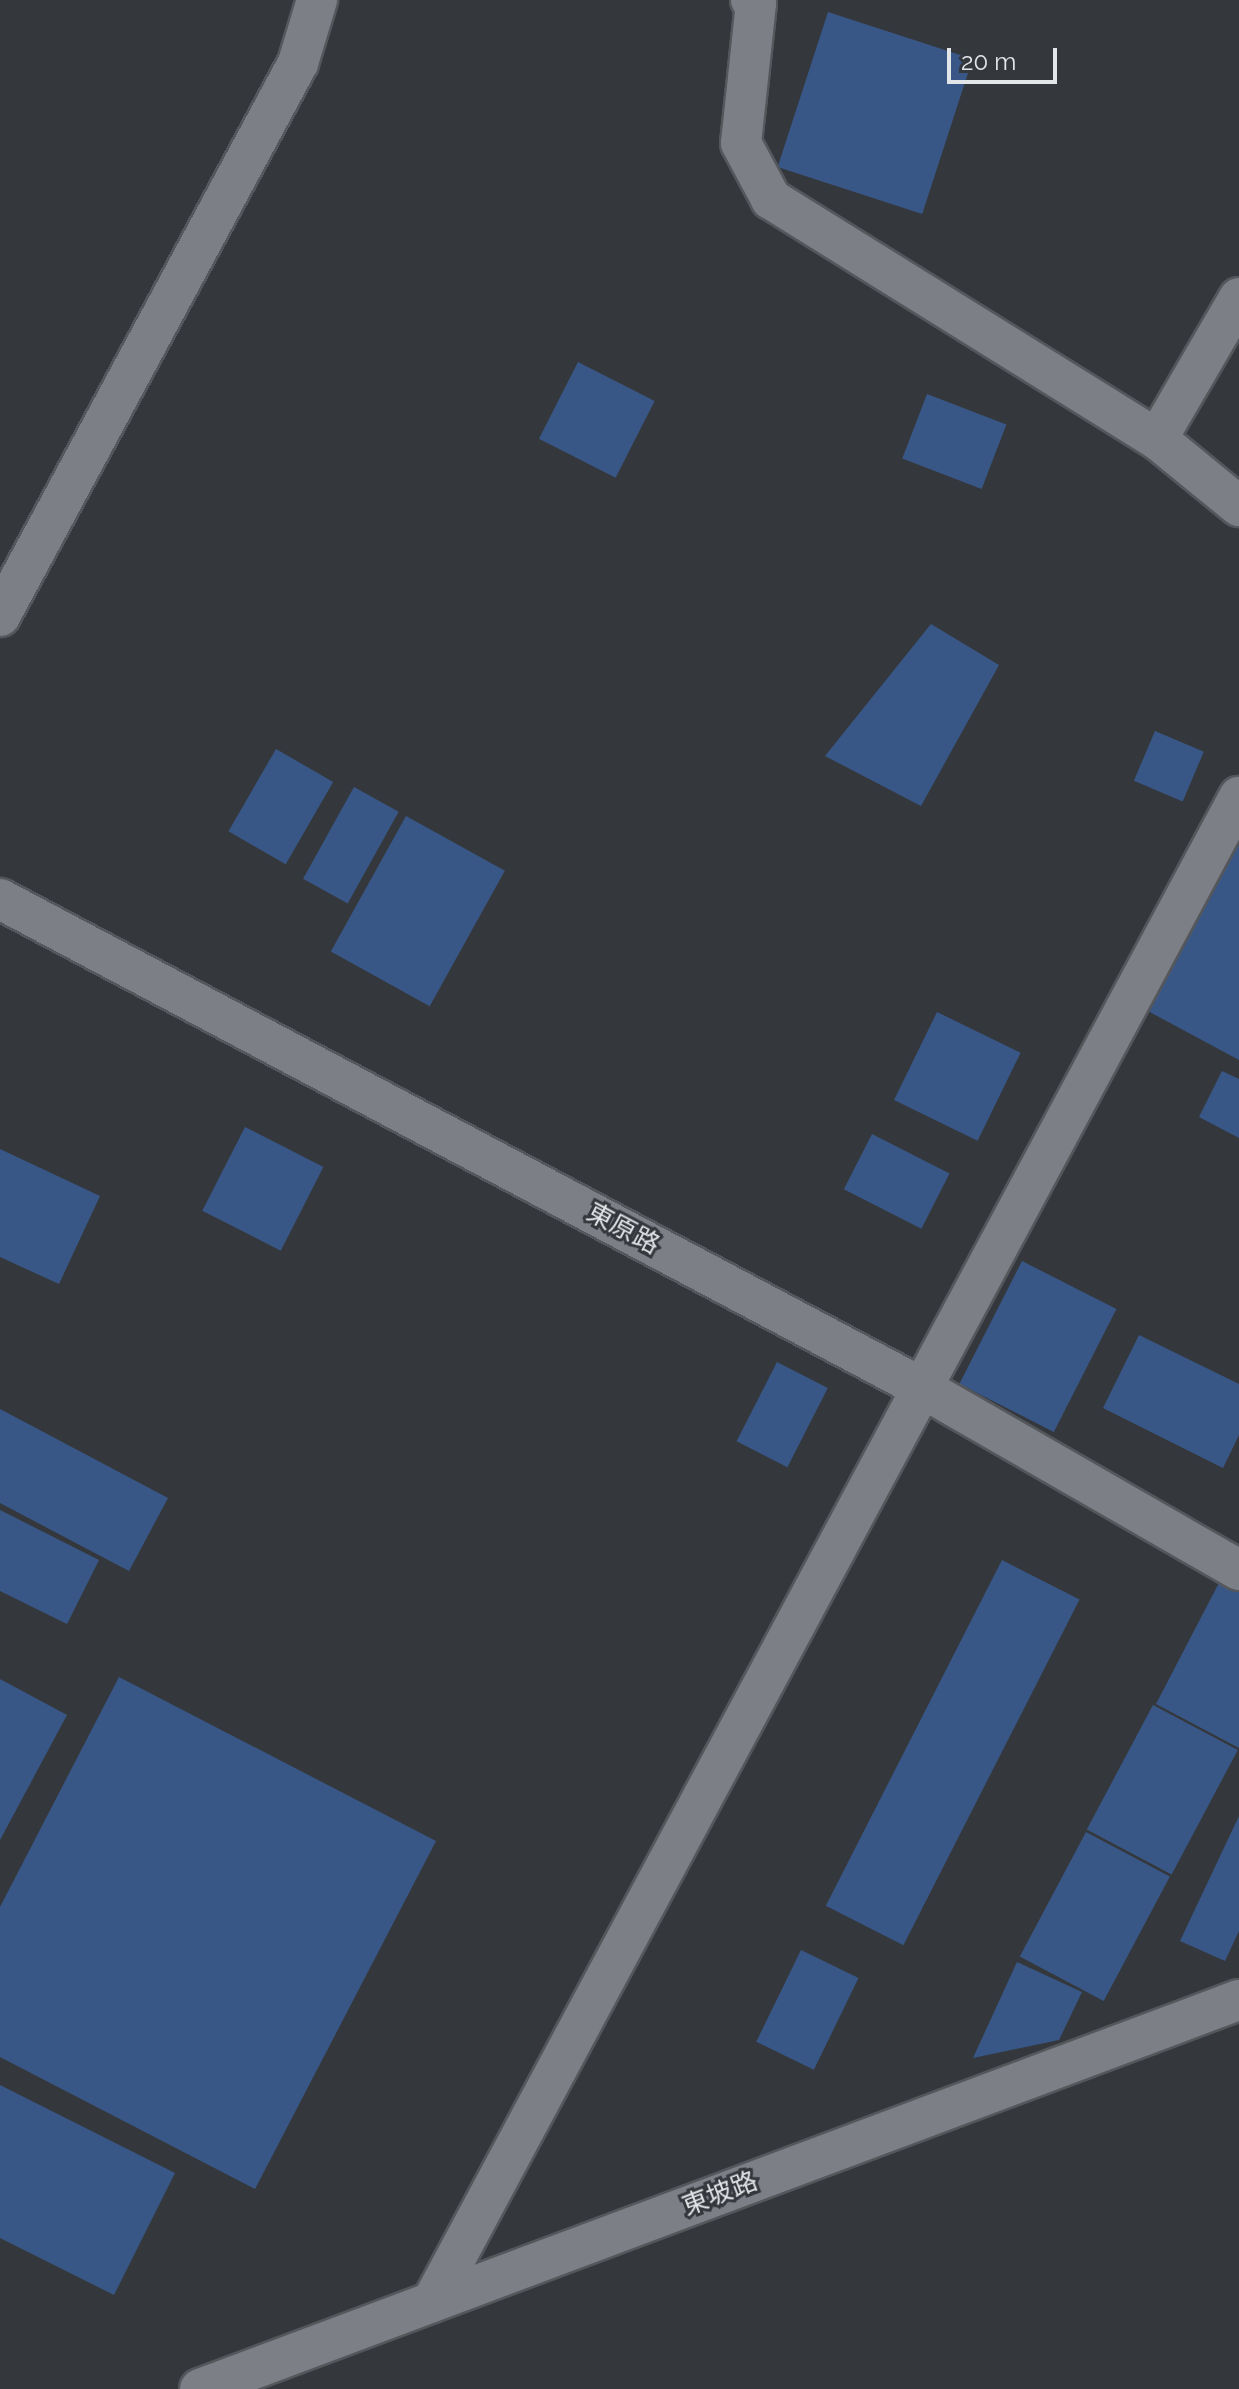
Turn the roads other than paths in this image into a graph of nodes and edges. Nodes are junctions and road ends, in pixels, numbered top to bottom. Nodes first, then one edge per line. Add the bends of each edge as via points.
1 (317, 0) edge
2 (751, 0) edge
3 (1239, 298) edge
4 (1157, 439) junction
5 (1239, 506) edge
6 (0, 616) edge
7 (1239, 797) edge
8 (0, 899) edge
9 (924, 1389) junction
10 (1239, 1570) edge
11 (1239, 2000) edge
12 (432, 2302) junction
13 (200, 2389) edge

1 - 6 street via 298,63
2 - 4 street via 756,3 741,143 771,199
3 - 4 street
4 - 5 street
7 - 9 street
8 - 9 street, 東原路
9 - 10 street, 東原路
9 - 12 street
11 - 12 street, 東坡路
12 - 13 street, 東坡路

